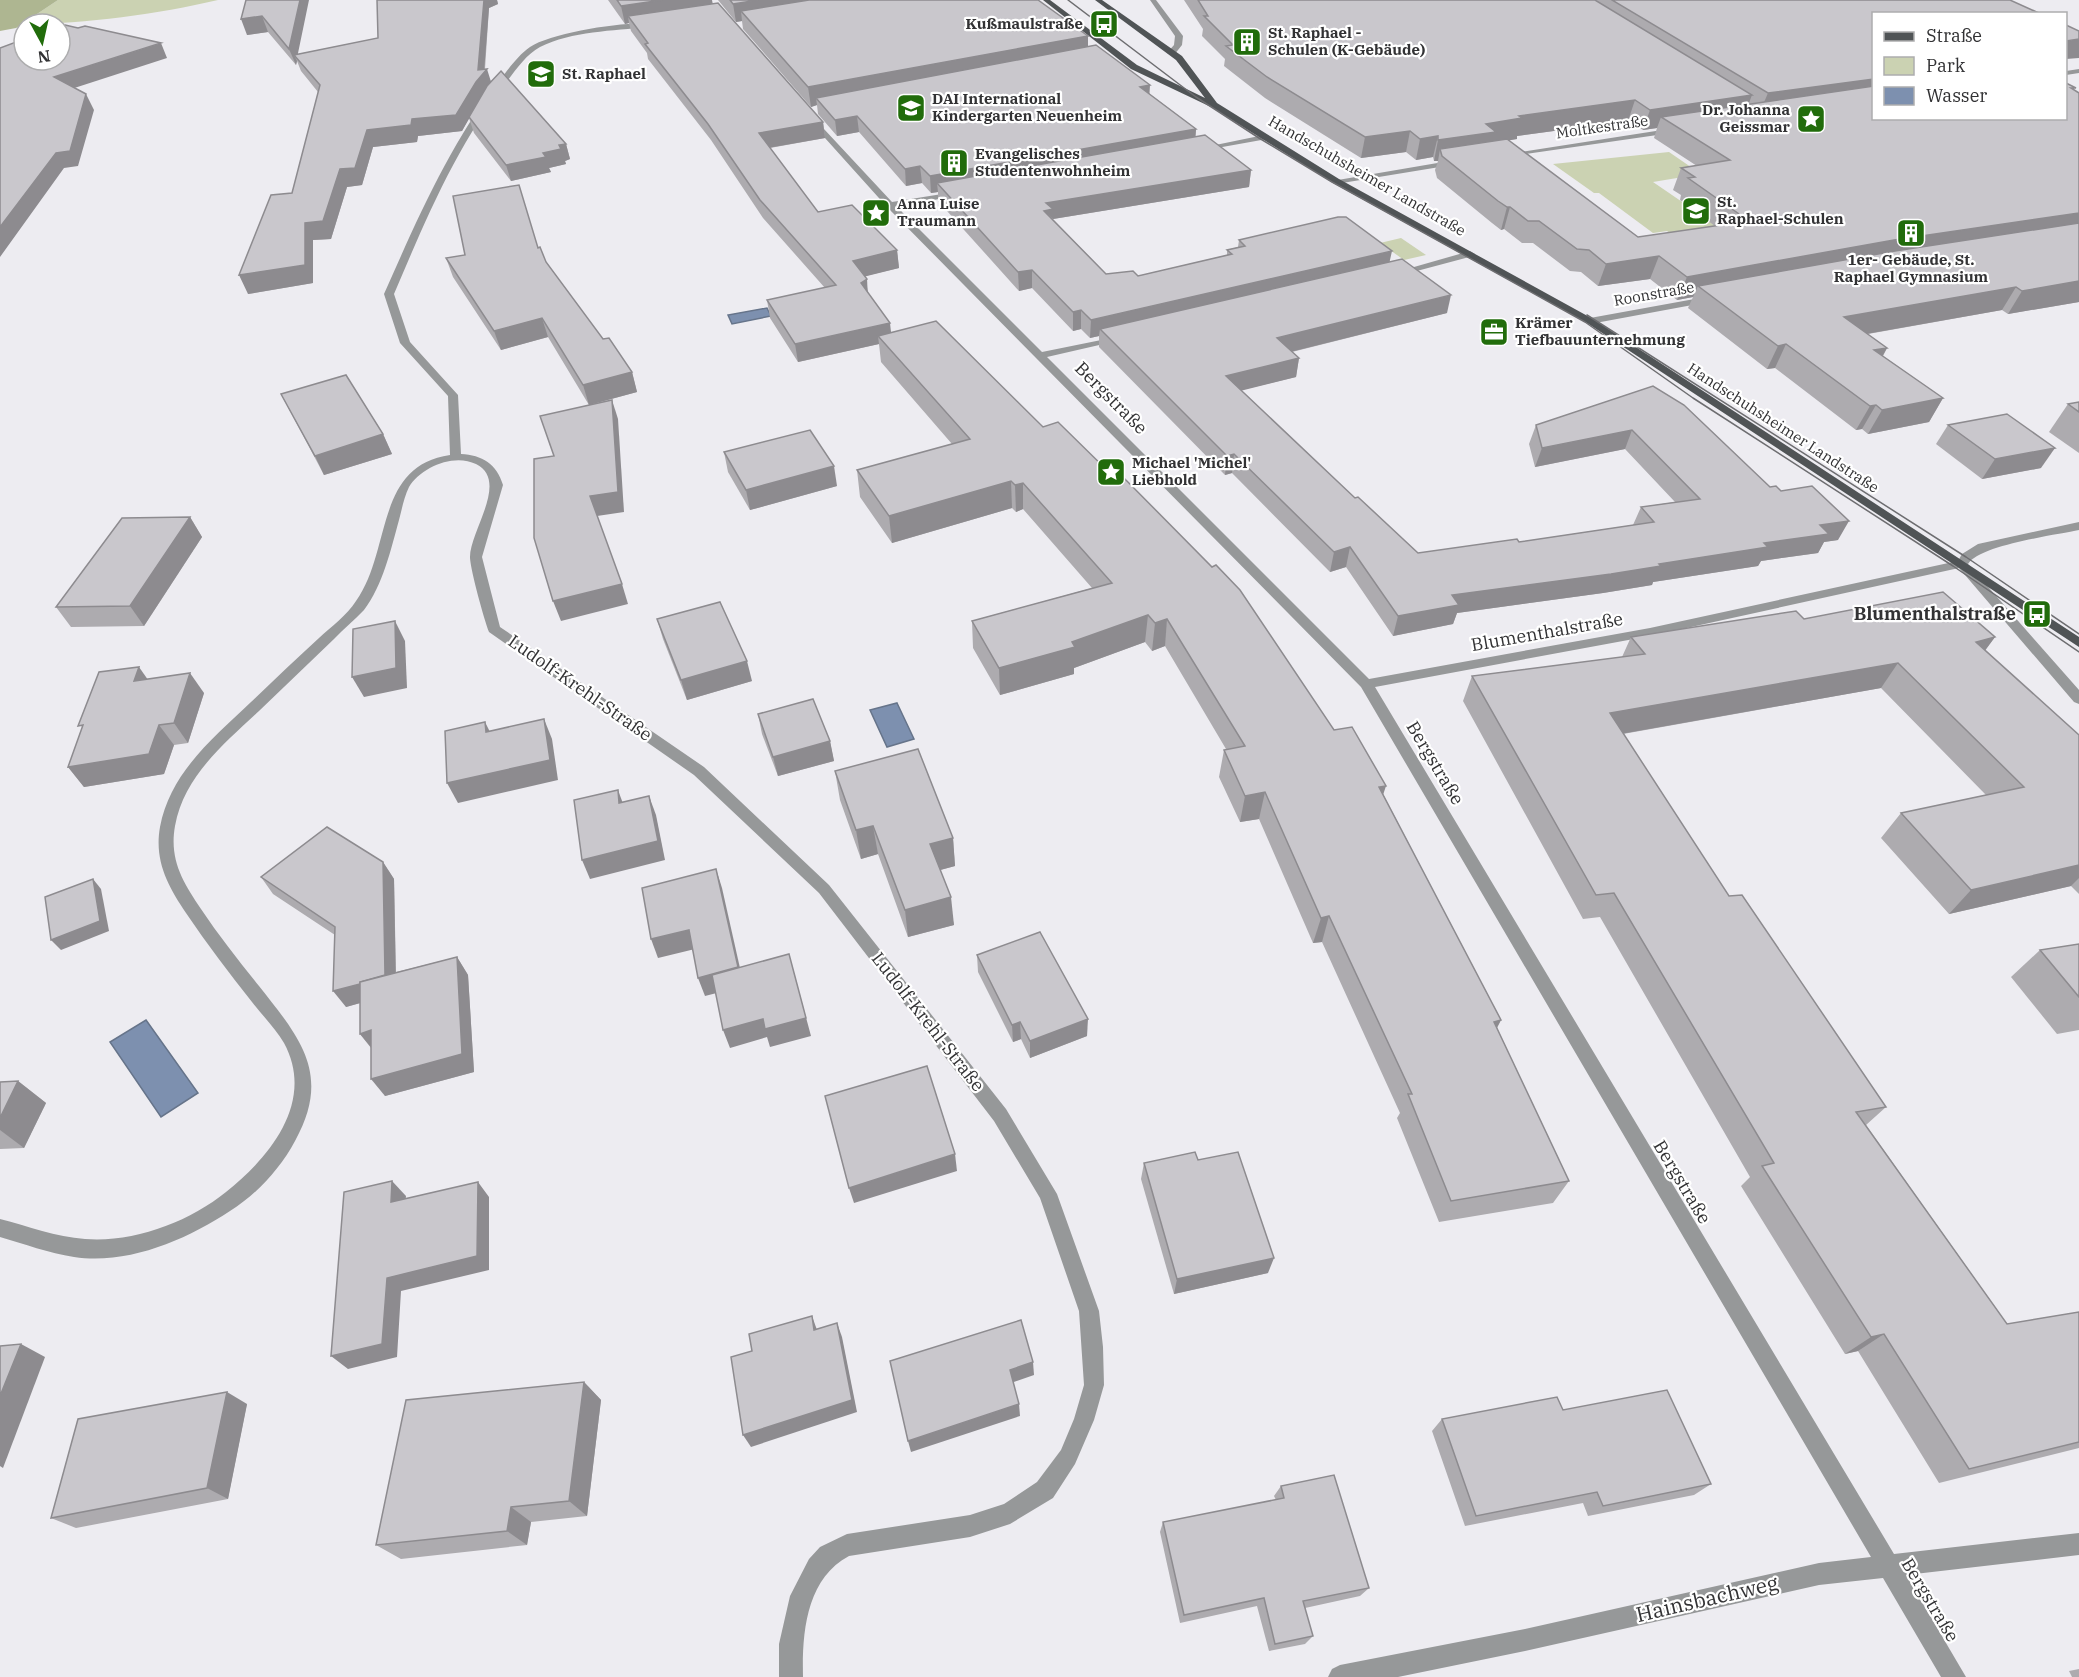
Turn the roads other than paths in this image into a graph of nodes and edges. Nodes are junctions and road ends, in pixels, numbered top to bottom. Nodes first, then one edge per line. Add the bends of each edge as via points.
1 (1046, 0) edge
2 (1098, 0) edge
3 (1153, 0) edge
4 (657, 23) edge
5 (1171, 53) junction
6 (1115, 54) junction
7 (1104, 56) edge
8 (1214, 105) junction
9 (808, 108) edge
10 (1688, 128) edge
11 (1264, 137) junction
12 (1192, 150) edge
13 (1491, 157) edge
14 (1468, 160) edge
15 (1336, 181) junction
16 (974, 190) edge
17 (890, 205) junction
18 (1470, 254) junction
19 (1390, 274) edge
20 (1722, 297) edge
21 (1590, 321) junction
22 (1132, 334) edge
23 (1042, 356) junction
24 (456, 458) junction
25 (2079, 526) edge
26 (1962, 564) junction
27 (2079, 643) edge
28 (1366, 684) junction
29 (2079, 699) edge
30 (0, 1227) edge
31 (2079, 1544) edge
32 (1887, 1565) junction
33 (791, 1677) edge
34 (1340, 1677) edge
35 (1954, 1677) edge

1 - 6 main road, Handschuhsheimer Landstraße
2 - 5 main road, Handschuhsheimer Landstraße
3 - 5 street via 1179,36
4 - 24 street via 568,37 534,47 488,99 441,178 389,294 405,343 453,395
5 - 8 main road, Handschuhsheimer Landstraße via 1185,64
6 - 7 street
6 - 8 main road, Handschuhsheimer Landstraße via 1134,68
8 - 11 main road, Handschuhsheimer Landstraße
9 - 17 street, Bergstraße
10 - 13 street, Moltkestraße
11 - 12 street
11 - 15 main road, Handschuhsheimer Landstraße
14 - 15 street
15 - 18 main road, Handschuhsheimer Landstraße
16 - 17 street
17 - 23 street, Bergstraße
18 - 19 street
18 - 21 main road, Handschuhsheimer Landstraße
20 - 21 street, Roonstraße
21 - 26 main road, Handschuhsheimer Landstraße
22 - 23 street
23 - 28 street, Bergstraße
24 - 30 street, Ludolf-Krehl-Straße via 425,466 405,484 374,581 359,607 210,749 185,782 170,815 166,847 171,874 199,919 298,1053 303,1091 286,1141 248,1186 226,1203 191,1225 138,1244 95,1250
24 - 33 street, Ludolf-Krehl-Straße via 478,460 491,470 497,485 476,556 494,629 699,771 824,889 1000,1115 1048,1194 1089,1311 1094,1384 1068,1457 1045,1490 1010,1513 970,1526 847,1545 828,1555 801,1596 791,1644
25 - 26 street, Blumenthalstraße via 1982,547
26 - 27 main road
26 - 28 street, Blumenthalstraße via 1650,632
26 - 29 street, Handschuhsheimer Landstraße
28 - 32 street, Bergstraße
31 - 32 street, Hainsbachweg
32 - 34 street, Hainsbachweg via 1819,1574
32 - 35 street, Bergstraße

